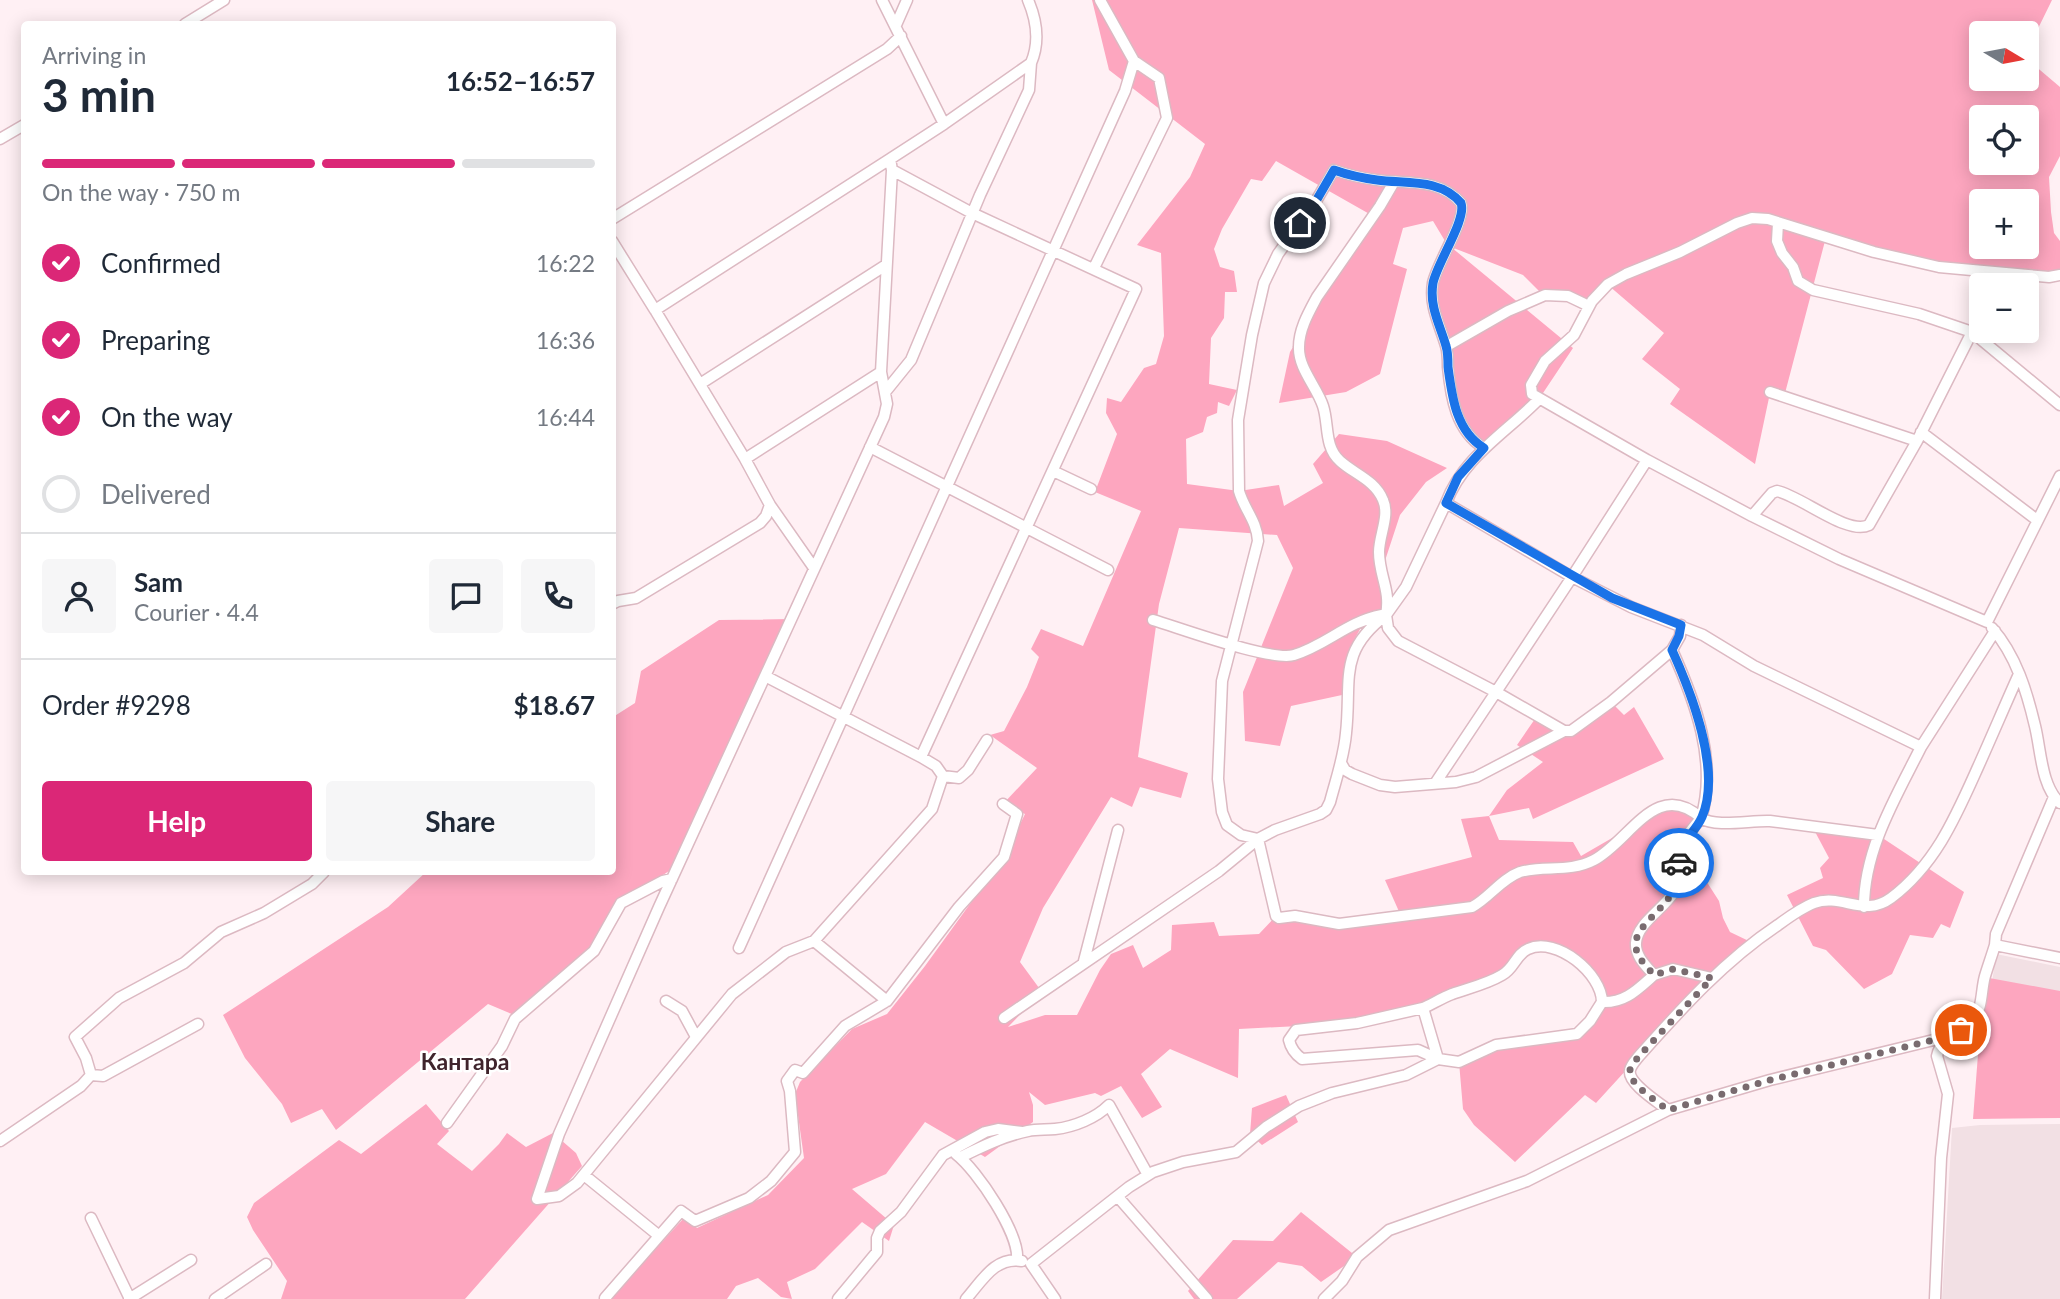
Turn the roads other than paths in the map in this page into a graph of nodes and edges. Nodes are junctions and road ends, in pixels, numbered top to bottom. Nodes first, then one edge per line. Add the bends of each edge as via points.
1 (224, 0) edge
2 (882, 0) edge
3 (906, 0) edge
4 (1028, 0) edge
5 (1100, 0) edge
6 (190, 21) edge
7 (895, 25) junction
8 (901, 36) junction
9 (1134, 61) junction
10 (1031, 63) junction
11 (944, 124) junction
12 (21, 127) edge
13 (0, 139) edge
14 (891, 164) junction
15 (1394, 182) junction
16 (972, 213) junction
17 (616, 217) edge
18 (1778, 223) junction
19 (616, 247) edge
20 (1054, 251) junction
21 (886, 265) junction
22 (1094, 268) junction
23 (2060, 275) edge
24 (1589, 306) junction
25 (655, 310) junction
26 (1969, 331) edge
27 (1969, 338) edge
28 (1985, 343) edge
29 (1447, 346) junction
30 (881, 372) junction
31 (700, 384) junction
32 (886, 391) junction
33 (1770, 392) dead end
34 (1539, 399) junction
35 (2060, 405) edge
36 (1919, 437) junction
37 (870, 447) junction
38 (1484, 448) junction
39 (745, 458) junction
40 (1647, 460) junction
41 (1054, 471) junction
42 (2060, 476) edge
43 (947, 488) junction
44 (1091, 489) dead end
45 (1446, 503) junction
46 (770, 505) junction
47 (1752, 516) junction
48 (2037, 520) junction
49 (1025, 529) junction
50 (814, 568) junction
51 (1108, 570) dead end
52 (1572, 577) junction
53 (616, 602) edge
54 (1386, 615) junction
55 (1153, 620) dead end
56 (1987, 622) junction
57 (1681, 625) junction
58 (1995, 631) junction
59 (1231, 644) junction
60 (1672, 650) junction
61 (2019, 674) junction
62 (765, 676) junction
63 (1496, 692) junction
64 (842, 718) junction
65 (1564, 731) junction
66 (987, 740) dead end
67 (1921, 747) junction
68 (921, 757) junction
69 (1341, 763) junction
70 (943, 776) junction
71 (1436, 782) junction
72 (2057, 800) edge
73 (1003, 804) dead end
74 (1701, 818) junction
75 (1118, 830) dead end
76 (1878, 835) junction
77 (1258, 839) junction
78 (321, 875) edge
79 (671, 879) junction
80 (1864, 906) junction
81 (814, 941) junction
82 (1996, 945) junction
83 (739, 948) dead end
84 (2060, 958) edge
85 (1084, 961) junction
86 (1654, 975) junction
87 (1712, 978) junction
88 (666, 1001) dead end
89 (887, 1001) junction
90 (1602, 1002) junction
91 (1423, 1008) junction
92 (1004, 1018) dead end
93 (198, 1024) dead end
94 (1950, 1036) junction
95 (696, 1037) junction
96 (1438, 1059) junction
97 (91, 1074) junction
98 (1668, 1110) junction
99 (447, 1123) dead end
100 (1022, 1132) junction
101 (0, 1141) edge
102 (943, 1155) junction
103 (961, 1157) junction
104 (584, 1175) junction
105 (1148, 1175) junction
106 (1118, 1197) junction
107 (90, 1217) dead end
108 (658, 1235) junction
109 (191, 1260) dead end
110 (1017, 1260) junction
111 (266, 1264) dead end
112 (1031, 1265) junction
113 (605, 1298) edge
114 (129, 1299) edge
115 (215, 1299) edge
116 (838, 1299) edge
117 (966, 1299) edge
118 (1055, 1299) edge
119 (1207, 1299) edge
120 (1324, 1299) edge
121 (1935, 1299) edge

1 - 6 street
2 - 7 street
3 - 7 street
4 - 10 street via 1037,28
5 - 9 street
7 - 8 street
8 - 11 street
8 - 17 street
9 - 20 street
9 - 22 street via 1159,78 1167,118
10 - 11 street
10 - 16 street via 1029,90
11 - 14 street
12 - 13 street
14 - 16 street
14 - 21 street
14 - 25 street
15 - 29 street via 1440,187 1457,197 1463,208 1433,283 1438,328
15 - 54 street via 1317,297 1298,348 1324,408 1333,453 1366,478 1383,499 1386,510 1379,553 1389,595
15 - 59 street via 1334,170 1264,283 1237,435 1239,491 1254,520 1258,541
16 - 20 street
16 - 32 street via 911,360
18 - 23 street via 1939,267
18 - 24 street via 1752,218 1737,223 1626,274 1600,290
18 - 26 street via 1782,253 1798,281 1813,290 1919,314
19 - 25 street
20 - 22 street
20 - 43 street
21 - 30 street
21 - 31 street
22 - 41 street via 1136,289
24 - 29 street via 1568,296 1545,295
24 - 34 street via 1574,335 1545,361 1533,380 1532,394
25 - 31 street
27 - 36 street
28 - 35 street
29 - 38 street via 1451,390 1462,427
30 - 32 street
30 - 39 street
31 - 39 street
32 - 37 street via 884,417
33 - 36 street
34 - 38 street
34 - 40 street
36 - 47 street via 1874,520 1864,527 1851,526 1777,491
36 - 48 street
37 - 43 street
37 - 50 street
38 - 45 street via 1458,477
39 - 46 street
40 - 47 street
40 - 52 street
41 - 44 street
41 - 49 street
42 - 48 street
43 - 49 street
43 - 64 street
45 - 52 street
45 - 54 street via 1406,587
46 - 50 street
46 - 53 street via 760,523 636,598
47 - 56 street
48 - 56 street
49 - 51 street
49 - 68 street
50 - 62 street
52 - 57 street via 1631,607
52 - 63 street
54 - 59 street via 1364,618 1288,656
54 - 63 street via 1388,628 1398,640
54 - 69 street via 1372,625 1351,656
55 - 59 street
56 - 58 street
57 - 60 street
57 - 67 street
58 - 61 street
58 - 67 street
59 - 77 street via 1222,681 1220,803 1227,825
60 - 65 street via 1582,724
60 - 74 street via 1705,748 1707,791
61 - 72 street via 2047,781
61 - 80 street via 1951,829 1897,892 1873,907
62 - 64 street
62 - 79 street
63 - 65 street
63 - 71 street
64 - 68 street
64 - 83 street
65 - 71 street via 1476,778
66 - 70 street via 959,778
67 - 76 street
68 - 70 street
69 - 71 street via 1352,774 1380,785
69 - 77 street via 1326,810
70 - 81 street via 932,809
72 - 82 street via 1996,934
73 - 89 street via 1017,814 1003,857
74 - 76 street via 1714,823 1770,821
74 - 77 street via 1683,806 1662,807 1643,817 1594,860 1571,868 1521,872 1472,906 1339,924 1276,916
74 - 86 street via 1681,845 1675,890 1637,937 1636,951
75 - 85 street
76 - 80 street
77 - 85 street via 1219,871
78 - 97 street via 264,912 220,932 184,963 119,998 75,1037
79 - 99 street via 621,903 594,951 515,1019 502,1046
79 - 104 street via 559,1134 537,1199 559,1196
80 - 87 street via 1836,901 1809,905 1729,960
81 - 89 street
81 - 95 street via 786,952 732,994
82 - 84 street
82 - 94 street via 1979,1010 1968,1025
85 - 92 street
86 - 87 street via 1673,969
86 - 90 street via 1628,998
87 - 98 street via 1630,1068 1634,1083
88 - 95 street via 682,1011
89 - 108 street via 845,1026 803,1073 795,1070 787,1081 795,1152 771,1181 749,1198 695,1221 681,1211
90 - 91 street via 1592,978 1572,956 1558,948 1538,947 1522,953 1505,974
90 - 96 street via 1577,1034 1496,1045 1459,1062
91 - 96 street
91 - 96 street via 1357,1023 1296,1030 1290,1045 1297,1056 1311,1060 1418,1050
93 - 97 street via 103,1076
94 - 98 street
94 - 121 street via 1937,1056 1948,1094
95 - 104 street
96 - 105 street via 1406,1075 1299,1105 1236,1152 1168,1166
97 - 101 street via 81,1086
98 - 120 street via 1527,1181 1389,1230 1357,1257
100 - 102 street via 985,1132
100 - 103 street
100 - 105 street via 1060,1129 1099,1114 1109,1105
102 - 103 street via 952,1152
102 - 116 street via 901,1212 880,1231 877,1252
103 - 110 street via 1009,1228
104 - 108 street
105 - 106 street
106 - 112 street
106 - 119 street
107 - 114 street
108 - 113 street
109 - 114 street
110 - 112 street
110 - 117 street via 999,1263
111 - 115 street
112 - 118 street

